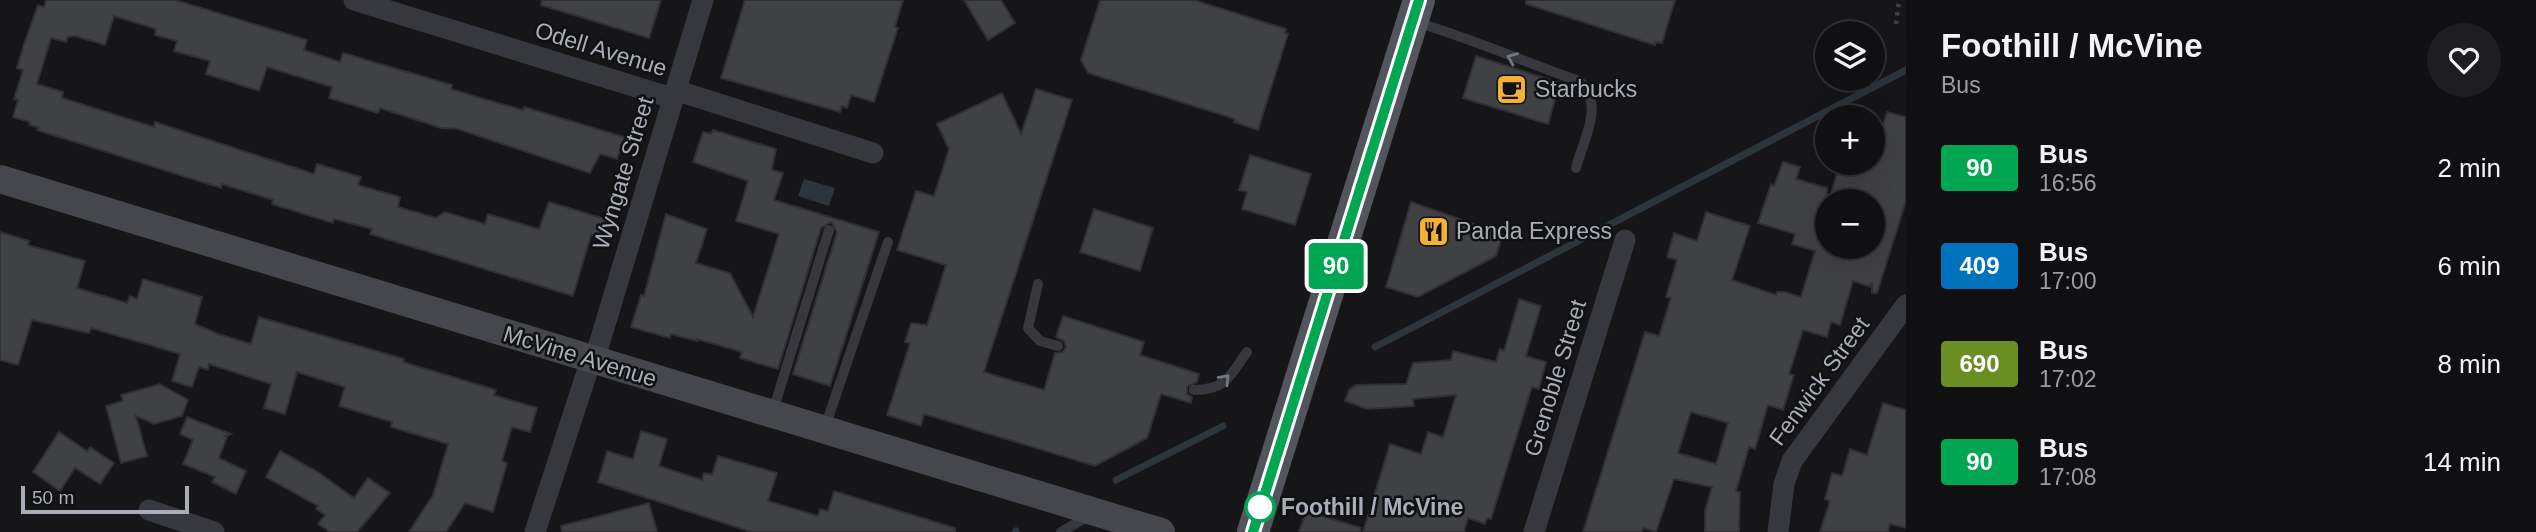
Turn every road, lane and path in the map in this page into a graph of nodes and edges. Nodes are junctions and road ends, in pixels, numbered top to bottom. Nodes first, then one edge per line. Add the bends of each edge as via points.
1 (354, 0) edge
2 (703, 0) edge
3 (1899, 0) edge
4 (1415, 11) edge
5 (1896, 24) dead end
6 (673, 94) junction
7 (873, 153) dead end
8 (1576, 168) dead end
9 (0, 179) edge
10 (829, 230) dead end
11 (1625, 240) dead end
12 (888, 242) dead end
13 (1038, 284) dead end
14 (1906, 306) edge
15 (1058, 346) dead end
16 (1247, 352) dead end
17 (592, 360) junction
18 (1194, 390) dead end
19 (772, 414) junction
20 (825, 430) junction
21 (149, 510) dead end
22 (1095, 512) junction
23 (214, 532) edge
24 (535, 532) edge
25 (1061, 532) edge
26 (1161, 532) edge
27 (1253, 532) edge
28 (1534, 532) edge
29 (1779, 532) edge

1 - 6 street, Odell Avenue
2 - 6 street, Wyngate Street
3 - 5 path
8 -> 4 lane via 1594,104 1587,87 1507,56
4 - 27 main road
6 - 7 street, Odell Avenue
6 - 17 street, Wyngate Street
9 - 17 street, McVine Avenue
10 - 19 lane
11 - 28 street, Grenoble Street
12 - 20 lane
13 - 15 lane via 1028,328 1040,341
14 - 29 street, Fenwick Street via 1792,461 1784,484
18 -> 16 lane via 1212,390 1223,384
17 - 19 street, McVine Avenue
17 - 24 street, Wyngate Street
19 - 20 street, McVine Avenue
20 - 22 street, McVine Avenue
21 - 23 street
22 - 25 lane
22 - 26 street, McVine Avenue

